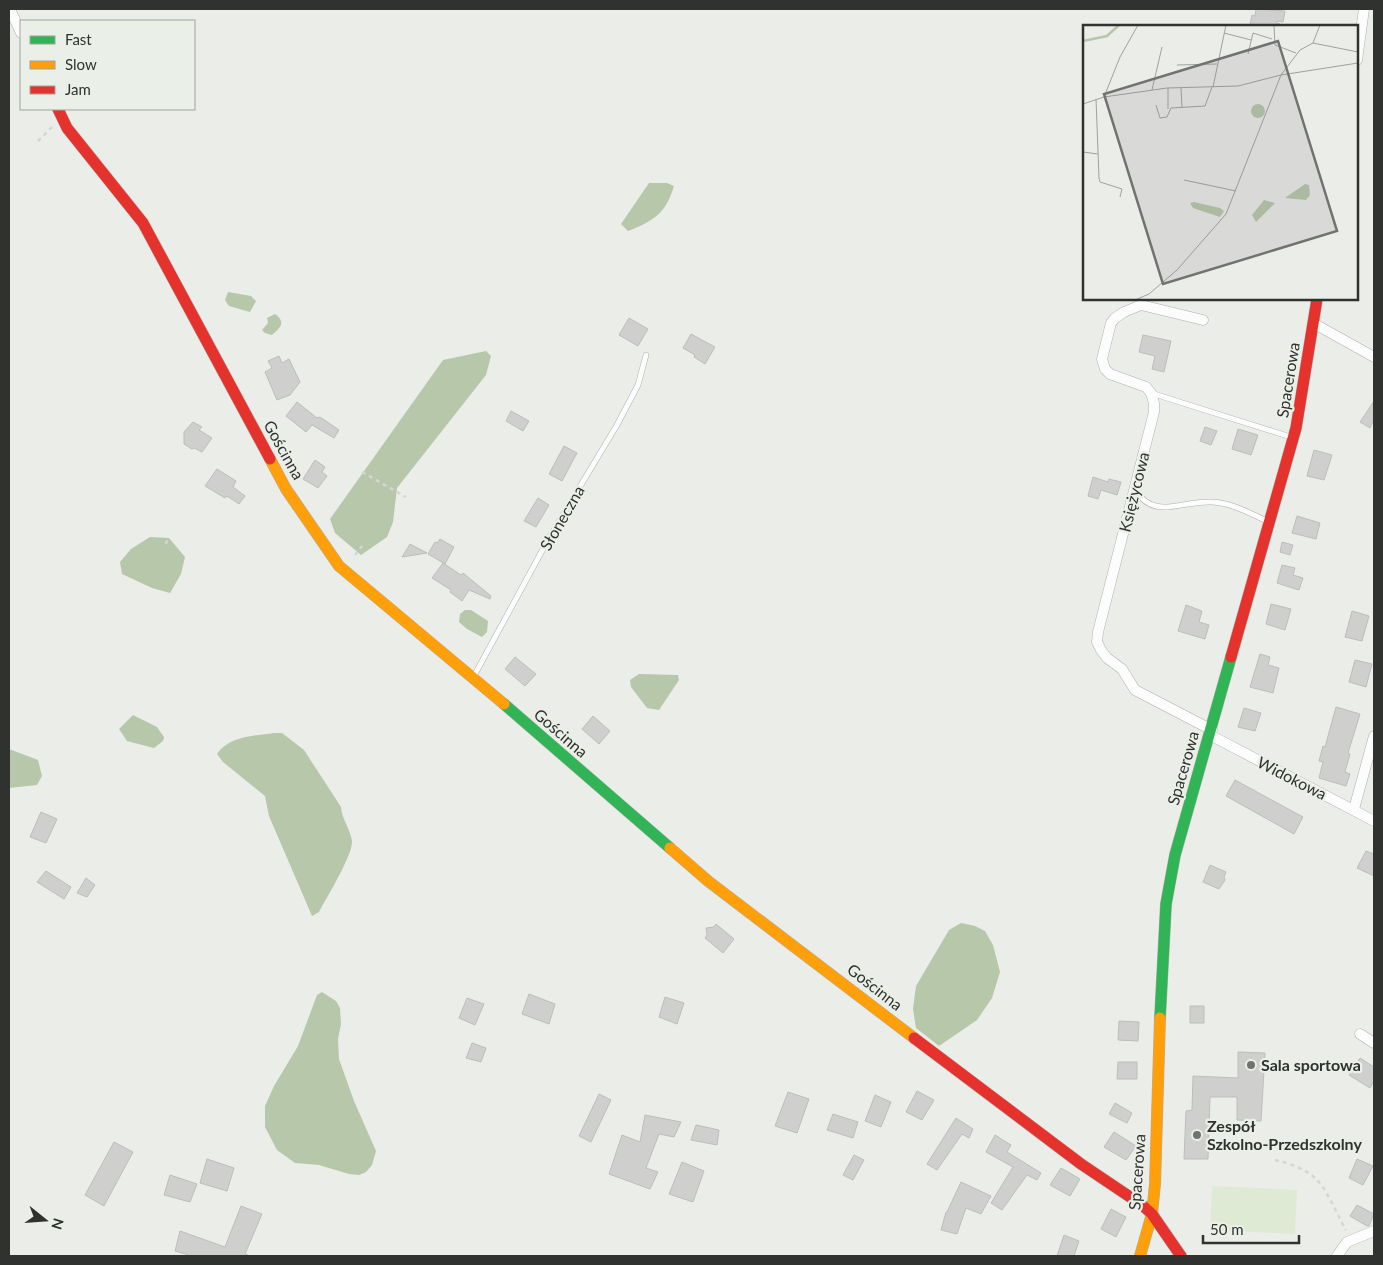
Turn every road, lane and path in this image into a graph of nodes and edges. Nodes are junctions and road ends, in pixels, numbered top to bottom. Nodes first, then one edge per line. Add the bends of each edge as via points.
1 (10, 9) edge
2 (1364, 9) edge
3 (20, 31) edge
4 (1358, 53) edge
5 (60, 113) edge
6 (38, 141) dead end
7 (1317, 300) edge
8 (1203, 320) dead end
9 (1313, 324) junction
10 (646, 355) dead end
11 (1374, 357) edge
12 (1151, 393) junction
13 (1294, 438) junction
14 (362, 472) dead end
15 (1134, 490) junction
16 (406, 497) dead end
17 (1269, 522) junction
18 (168, 537) dead end
19 (166, 544) dead end
20 (362, 546) dead end
21 (355, 555) dead end
22 (473, 678) junction
23 (1211, 733) junction
24 (1374, 736) edge
25 (1354, 809) junction
26 (1374, 820) edge
27 (1360, 1034) dead end
28 (1374, 1043) edge
29 (1275, 1160) dead end
30 (1152, 1214) junction
31 (1374, 1232) edge
32 (1352, 1240) junction
33 (1140, 1256) edge
34 (1181, 1256) edge
35 (1337, 1256) edge

1 - 3 street
2 - 4 street
5 - 6 path
5 - 22 street, Gościnna via 67,128 143,223 286,489 339,566
7 - 9 street, Spacerowa
8 - 12 street via 1140,305 1111,323 1102,359 1105,369 1110,374 1146,387
9 - 11 street
9 - 13 street, Spacerowa
10 - 22 lane, Słoneczna via 638,385 617,425 549,538
12 - 13 lane
12 - 15 street, Księżycowa via 1154,412
13 - 17 street, Spacerowa
14 - 16 path
15 - 17 lane via 1149,505 1158,508 1225,503
15 - 23 street, Księżycowa via 1098,642 1106,658 1122,670 1135,690
17 - 23 street, Spacerowa
18 - 19 path
20 - 21 path
22 - 30 street, Gościnna via 708,881 977,1087
23 - 25 street, Widokowa
23 - 30 street, Spacerowa via 1175,855 1166,904
24 - 25 street
25 - 26 street, Widokowa
27 - 28 street
29 - 32 path via 1314,1177
30 - 33 street, Spacerowa
30 - 34 street, Gościnna
31 - 32 street
32 - 35 street

